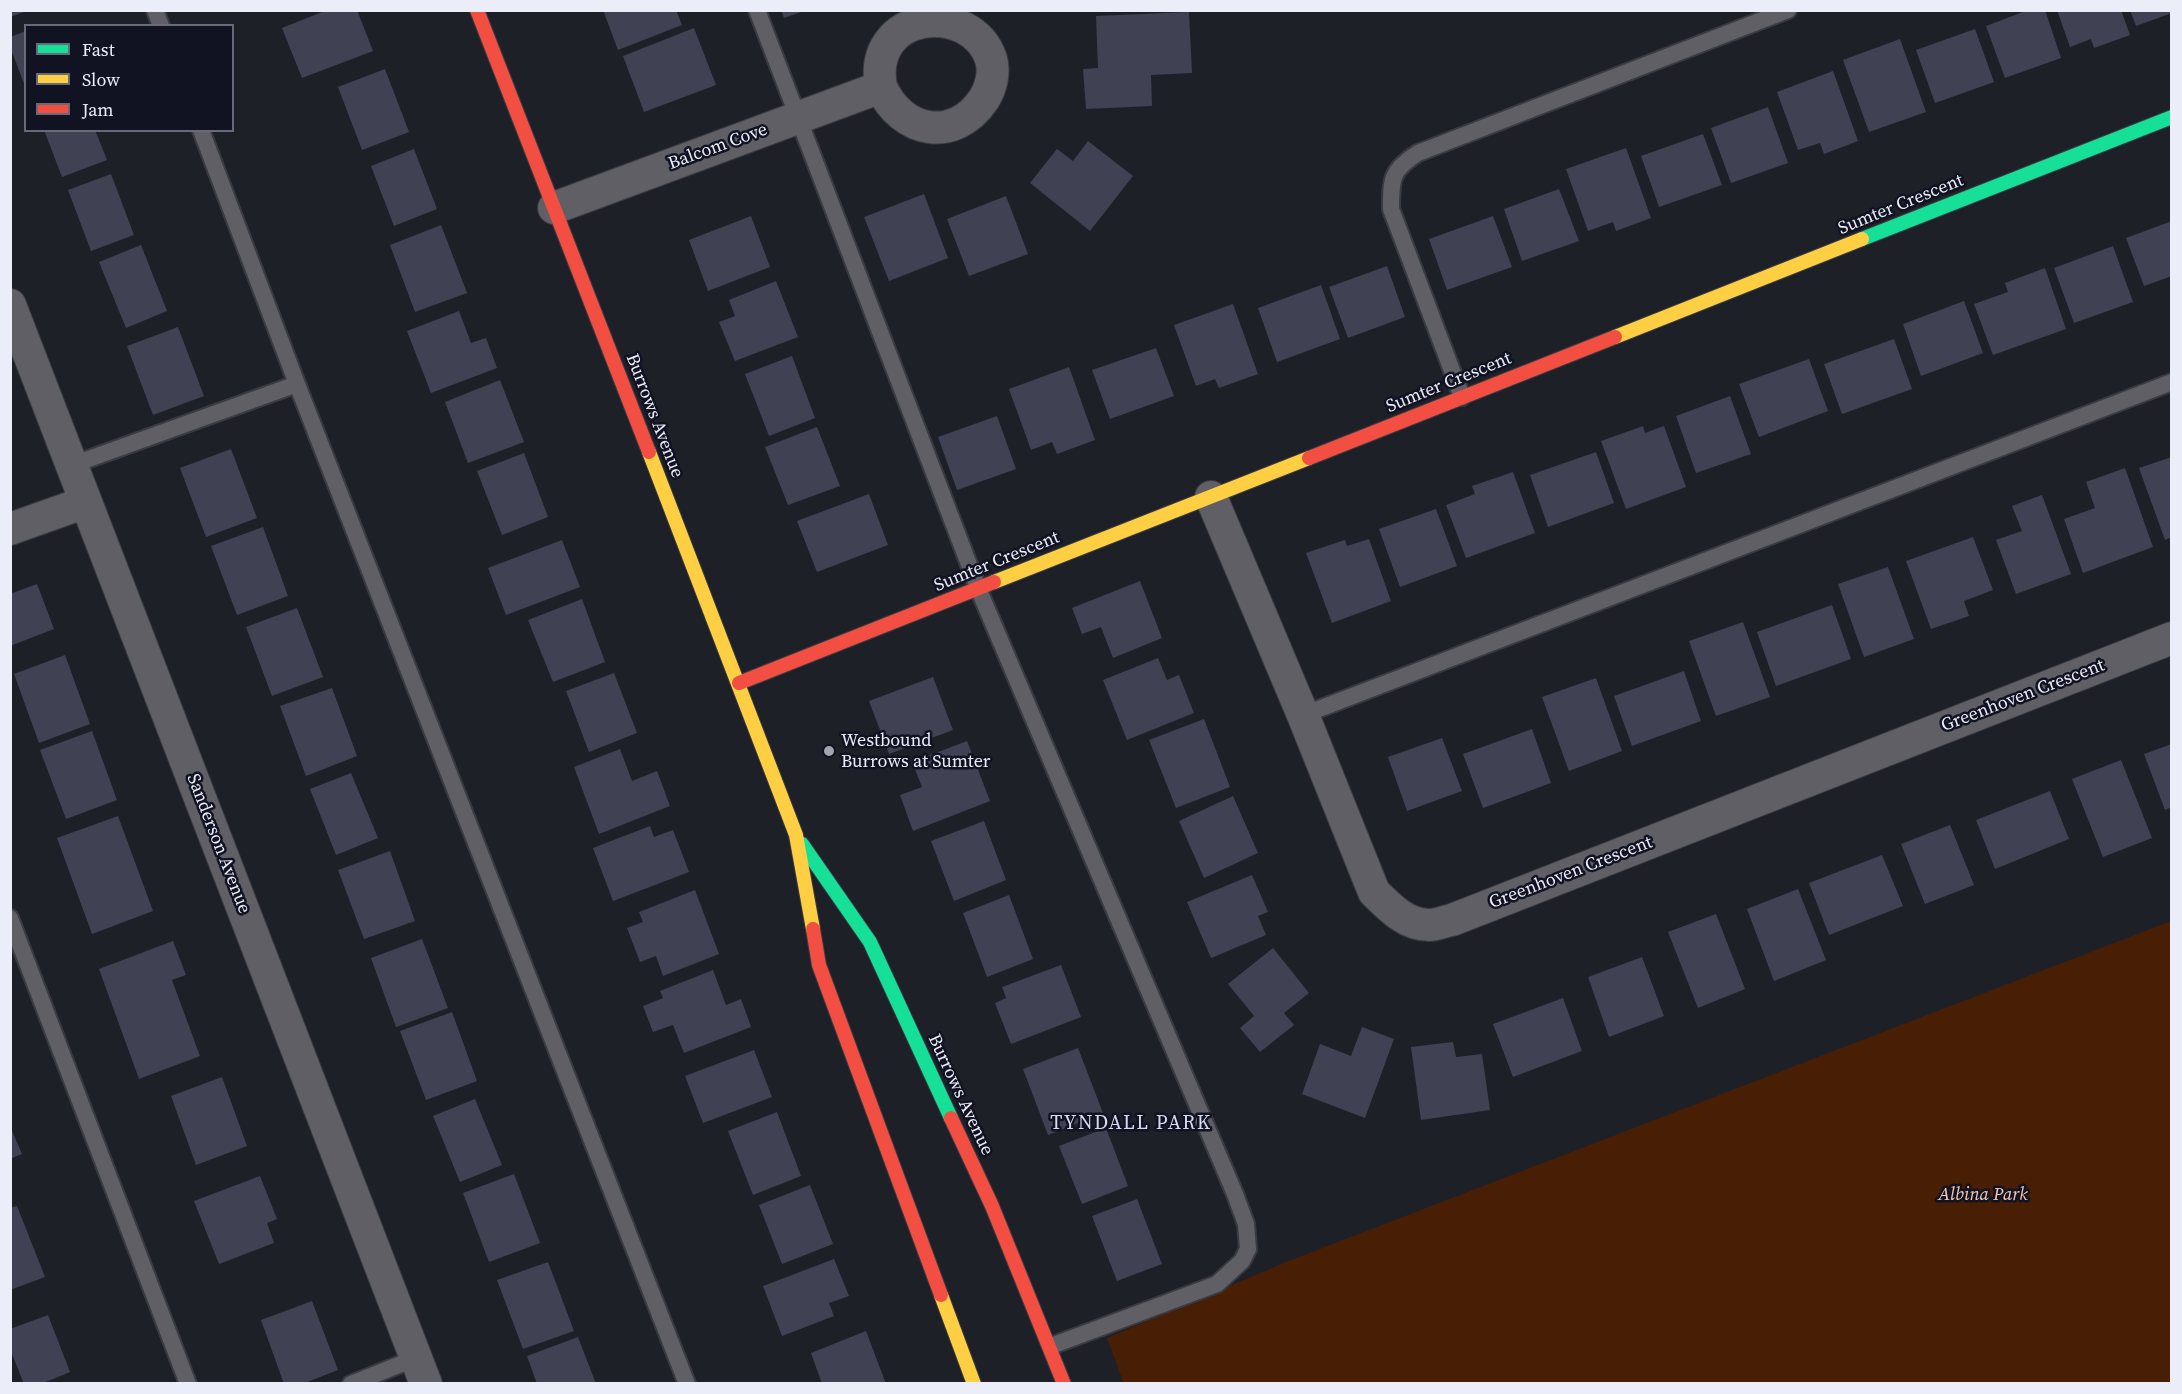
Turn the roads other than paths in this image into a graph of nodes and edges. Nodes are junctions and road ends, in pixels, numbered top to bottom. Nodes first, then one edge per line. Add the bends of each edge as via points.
1 (477, 10) edge
2 (758, 10) edge
3 (1788, 10) edge
4 (881, 87) dead end
5 (2172, 117) edge
6 (799, 118) junction
7 (202, 132) edge
8 (554, 208) junction
9 (10, 305) edge
10 (2172, 382) edge
11 (297, 384) junction
12 (1462, 397) junction
13 (72, 465) junction
14 (1211, 496) junction
15 (86, 502) junction
16 (10, 529) edge
17 (978, 588) junction
18 (2172, 638) edge
19 (739, 683) junction
20 (1303, 715) junction
21 (796, 835) junction
22 (10, 918) edge
23 (1051, 1346) junction
24 (421, 1371) edge
25 (188, 1383) edge
26 (351, 1383) edge
27 (687, 1383) edge
28 (974, 1383) edge
29 (1064, 1383) edge

1 - 8 street, Burrows Avenue
2 - 6 lane
3 - 12 lane via 1418,153 1400,164 1391,184 1391,209
4 - 6 street, Balcom Cove
5 - 12 street, Sumter Crescent
6 - 8 street, Balcom Cove
6 - 17 lane
7 - 11 lane
8 - 19 street, Burrows Avenue
9 - 13 street, Sanderson Avenue
10 - 20 lane
11 - 13 lane
11 - 27 lane
12 - 14 street, Sumter Crescent
13 - 15 street, Sanderson Avenue
14 - 17 street, Sumter Crescent
14 - 20 street, Greenhoven Crescent
15 - 16 street
15 - 24 street, Sanderson Avenue
17 - 19 street, Sumter Crescent
17 - 23 lane via 1246,1224 1248,1250 1217,1284
18 - 20 street, Greenhoven Crescent via 1452,920 1429,925 1408,920 1374,892
19 - 21 street, Burrows Avenue
21 - 23 street, Burrows Avenue via 870,942 992,1206
21 - 28 street, Burrows Avenue via 819,965
22 - 25 lane
23 - 29 street, Burrows Avenue
24 - 26 lane

